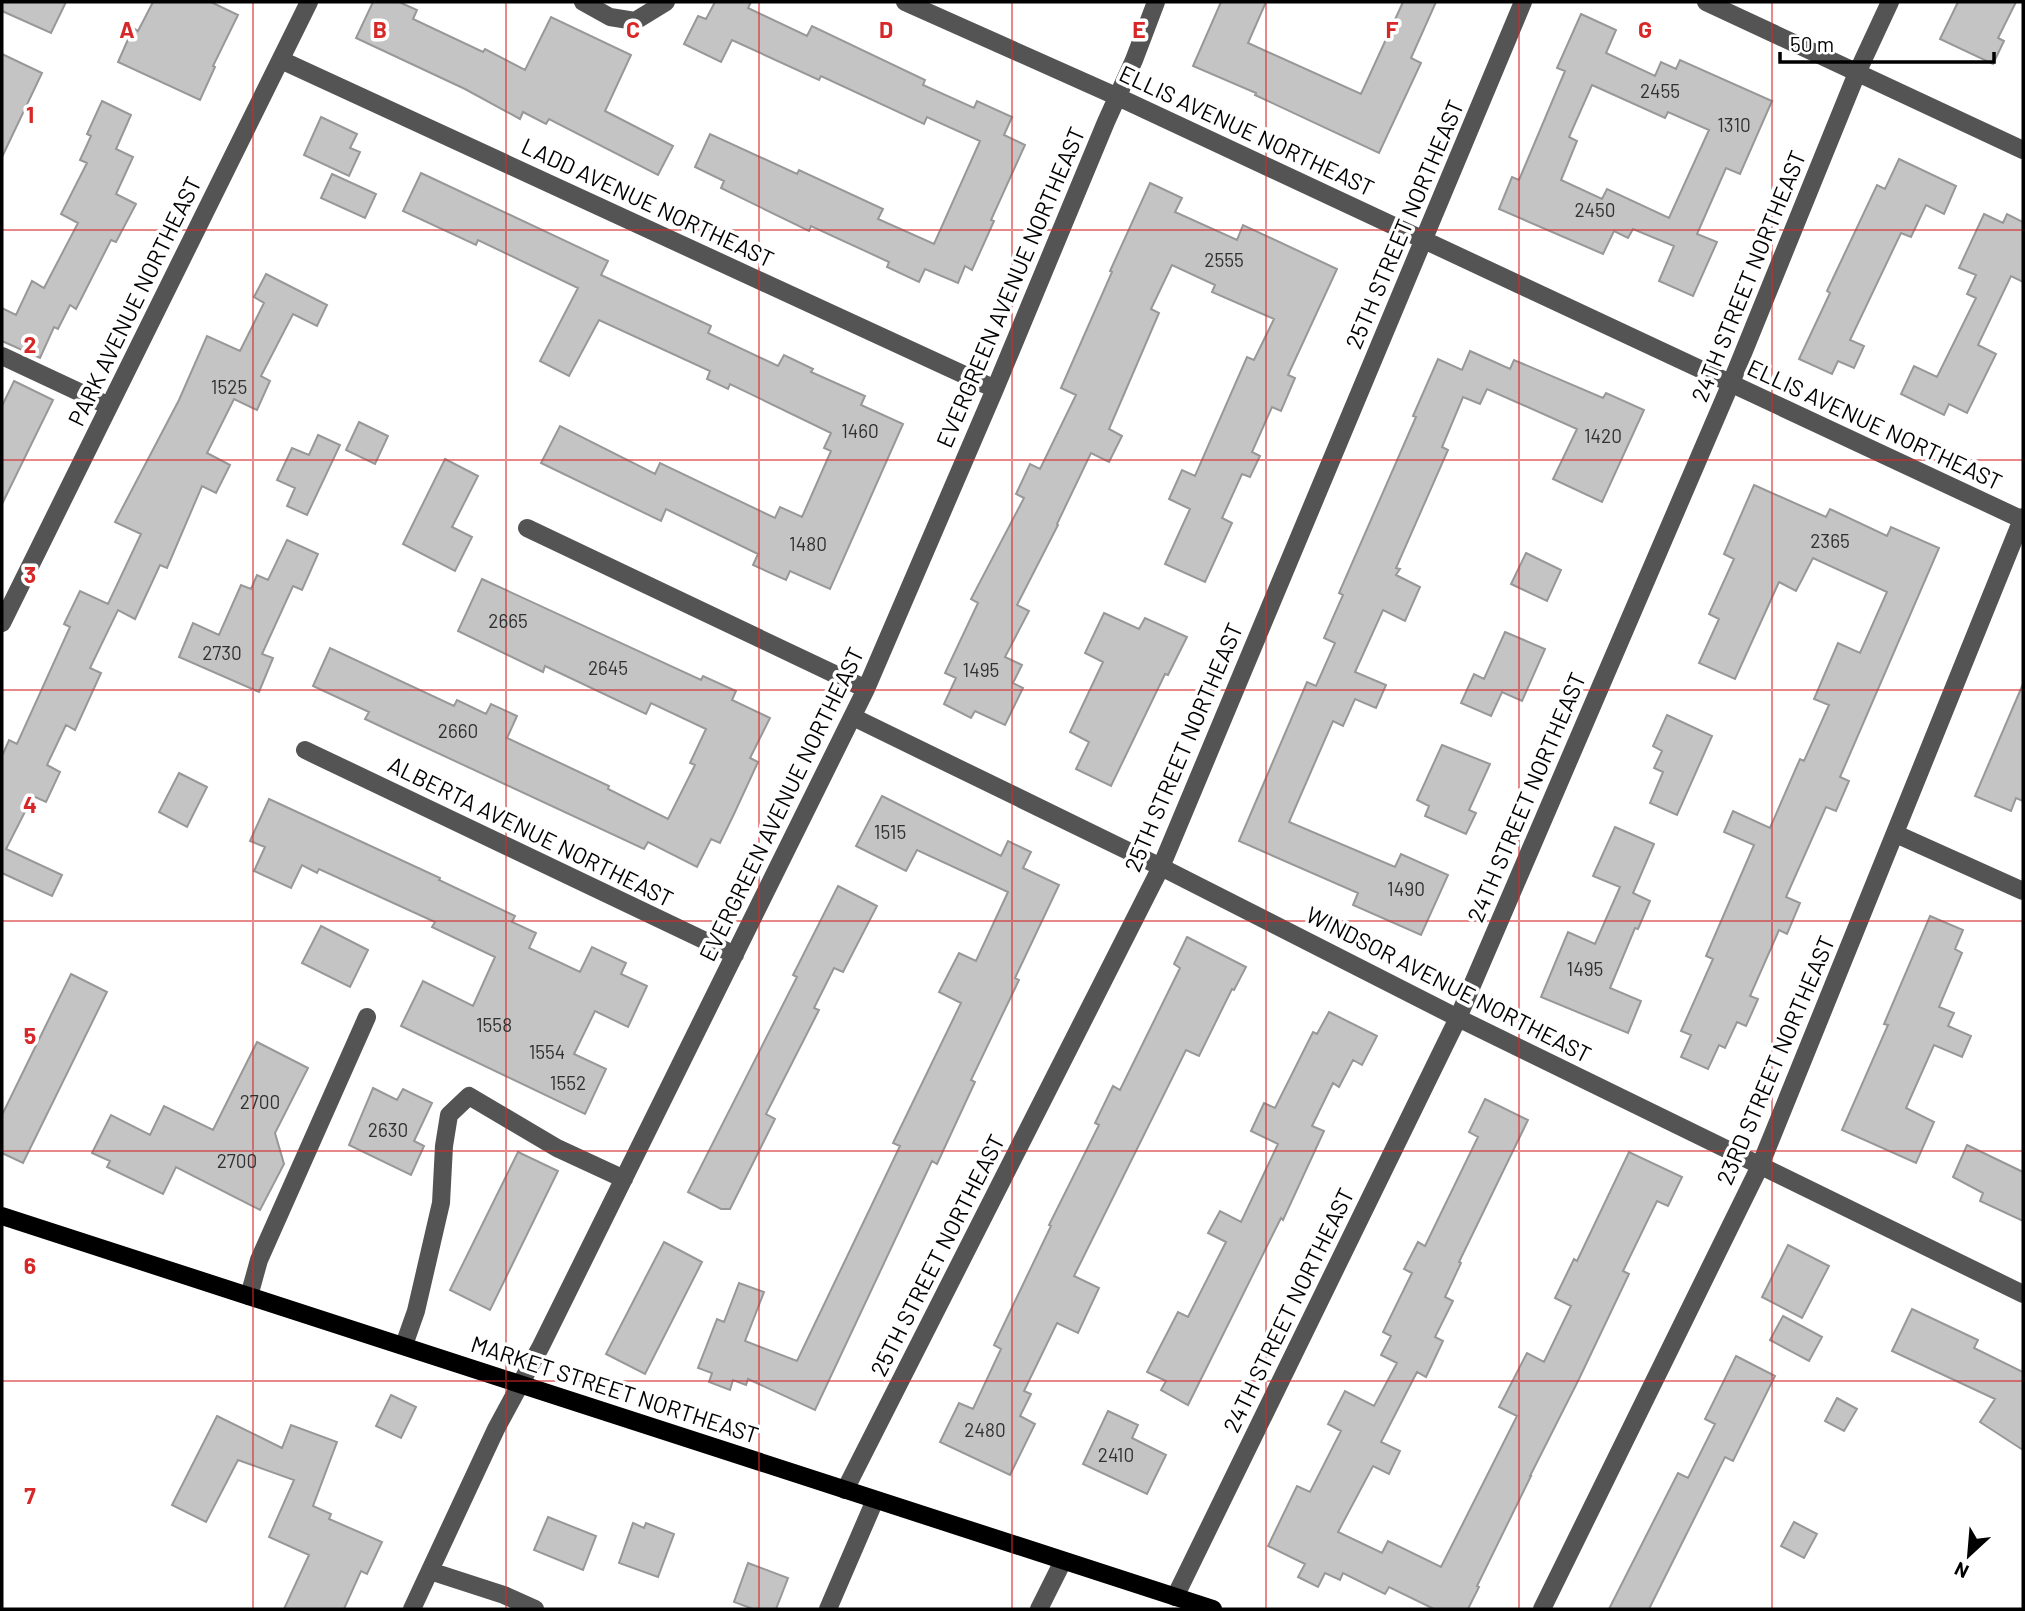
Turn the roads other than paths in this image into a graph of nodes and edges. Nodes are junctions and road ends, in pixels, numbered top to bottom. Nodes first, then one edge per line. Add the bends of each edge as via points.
1 (309, 2) edge
2 (583, 2) edge
3 (666, 2) edge
4 (905, 2) edge
5 (1156, 2) edge
6 (1523, 2) edge
7 (1706, 2) edge
8 (1890, 2) edge
9 (281, 60) junction
10 (1857, 73) junction
11 (1118, 97) junction
12 (2023, 150) edge
13 (1424, 241) junction
14 (2, 356) edge
15 (1731, 383) junction
16 (995, 389) junction
17 (109, 407) junction
18 (2023, 519) edge
19 (527, 528) dead end
20 (2, 622) edge
21 (866, 689) junction
22 (853, 717) junction
23 (305, 750) dead end
24 (1896, 834) junction
25 (1160, 867) junction
26 (2023, 891) edge
27 (735, 955) junction
28 (367, 1017) dead end
29 (1458, 1018) junction
30 (1760, 1166) junction
31 (624, 1179) junction
32 (2, 1216) edge
33 (2023, 1294) edge
34 (249, 1296) junction
35 (404, 1345) junction
36 (521, 1383) junction
37 (845, 1490) junction
38 (875, 1500) junction
39 (1063, 1561) junction
40 (430, 1571) junction
41 (1175, 1597) junction
42 (412, 1609) edge
43 (535, 1609) edge
44 (828, 1609) edge
45 (1039, 1609) edge
46 (1213, 1609) edge
47 (1542, 1609) edge

1 - 9 street, PARK AVENUE NORTHEAST
2 - 3 street via 610,17 635,20
4 - 11 street, ELLIS AVENUE NORTHEAST
5 - 11 street, EVERGREEN AVENUE NORTHEAST
6 - 13 street, 25TH STREET NORTHEAST
7 - 10 street
8 - 10 street, 24TH STREET NORTHEAST
9 - 16 street, LADD AVENUE NORTHEAST
9 - 17 street, PARK AVENUE NORTHEAST
10 - 12 street
10 - 15 street, 24TH STREET NORTHEAST
11 - 13 street, ELLIS AVENUE NORTHEAST
11 - 16 street, EVERGREEN AVENUE NORTHEAST
13 - 15 street, ELLIS AVENUE NORTHEAST
13 - 25 street, 25TH STREET NORTHEAST
14 - 17 street
15 - 18 street, ELLIS AVENUE NORTHEAST
15 - 29 street, 24TH STREET NORTHEAST
16 - 21 street, EVERGREEN AVENUE NORTHEAST
17 - 20 street, PARK AVENUE NORTHEAST
18 - 24 street, 23RD STREET NORTHEAST
19 - 21 street
21 - 22 street, EVERGREEN AVENUE NORTHEAST
22 - 25 street, WINDSOR AVENUE NORTHEAST
22 - 27 street, EVERGREEN AVENUE NORTHEAST
23 - 27 street, ALBERTA AVENUE NORTHEAST
24 - 26 street
24 - 30 street, 23RD STREET NORTHEAST
25 - 29 street, WINDSOR AVENUE NORTHEAST
25 - 37 street, 25TH STREET NORTHEAST
27 - 31 street, EVERGREEN AVENUE NORTHEAST
28 - 34 street via 259,1260
29 - 30 street, WINDSOR AVENUE NORTHEAST
29 - 41 street, 24TH STREET NORTHEAST
30 - 33 street, WINDSOR AVENUE NORTHEAST
30 - 47 street, 23RD STREET NORTHEAST
31 - 35 street via 557,1148 469,1096 449,1115 441,1203
31 - 36 street, EVERGREEN AVENUE NORTHEAST
32 - 34 main road, MARKET STREET NORTHEAST
34 - 35 main road, MARKET STREET NORTHEAST
35 - 36 main road, MARKET STREET NORTHEAST
36 - 37 main road, MARKET STREET NORTHEAST
36 - 40 street, EVERGREEN AVENUE NORTHEAST
37 - 38 main road, MARKET STREET NORTHEAST
38 - 39 main road, MARKET STREET NORTHEAST
38 - 44 street
39 - 41 main road, MARKET STREET NORTHEAST
39 - 45 street
40 - 42 street, EVERGREEN AVENUE NORTHEAST
40 - 43 street
41 - 46 main road, MARKET STREET NORTHEAST

